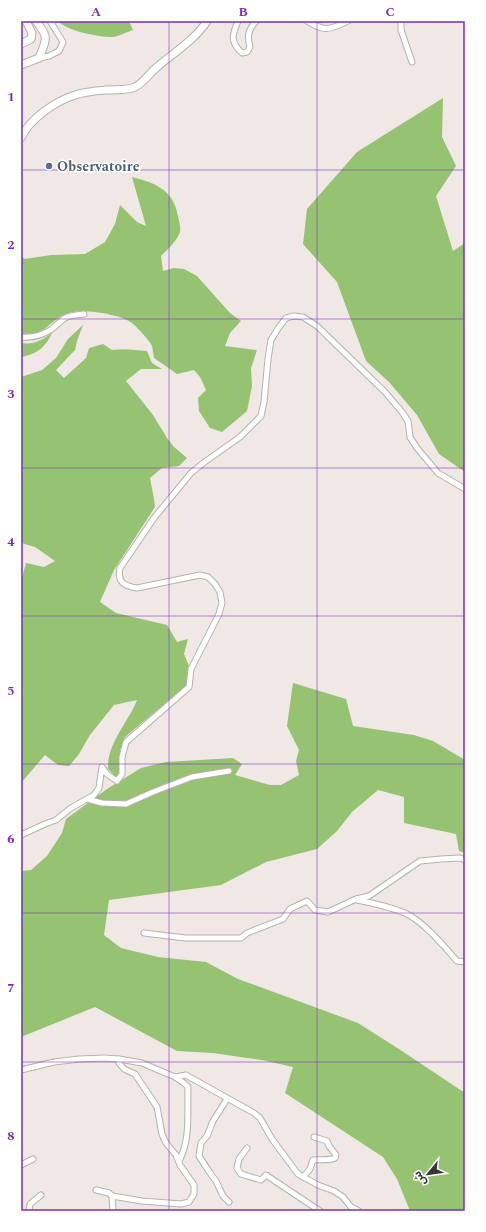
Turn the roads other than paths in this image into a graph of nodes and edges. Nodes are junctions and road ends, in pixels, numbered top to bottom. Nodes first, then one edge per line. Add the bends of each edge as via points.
1 (26, 21) edge
2 (36, 21) edge
3 (50, 21) edge
4 (207, 21) edge
5 (238, 21) edge
6 (256, 21) edge
7 (307, 21) edge
8 (348, 21) edge
9 (401, 21) edge
10 (21, 44) edge
11 (39, 58) junction
12 (412, 62) dead end
13 (21, 65) edge
14 (21, 138) edge
15 (84, 314) dead end
16 (21, 337) edge
17 (465, 489) edge
18 (229, 771) dead end
19 (87, 799) junction
20 (21, 835) edge
21 (465, 860) edge
22 (356, 899) junction
23 (144, 933) dead end
24 (465, 962) edge
25 (119, 1059) junction
26 (21, 1070) edge
27 (175, 1077) junction
28 (227, 1099) junction
29 (314, 1137) dead end
30 (247, 1148) dead end
31 (33, 1158) dead end
32 (179, 1161) junction
33 (21, 1165) edge
34 (303, 1177) junction
35 (96, 1190) dead end
36 (41, 1195) dead end
37 (112, 1196) junction
38 (229, 1202) dead end
39 (29, 1211) edge
40 (113, 1211) edge
41 (320, 1211) edge
42 (359, 1211) edge

1 - 10 street via 32,39
2 - 11 street via 46,38
3 - 11 street via 63,42 59,51
4 - 14 street via 202,30 135,87 75,95 56,104 33,121
5 - 6 street via 232,36 242,53 248,52 249,30
7 - 8 street via 319,28 328,29
9 - 12 street via 401,30
11 - 13 street
15 - 16 street via 64,319 44,333
17 - 19 street via 434,468 410,437 408,421 402,412 317,326 303,317 286,318 271,340 261,416 240,437 191,473 154,518 120,568 118,575 122,582 129,587 137,588 191,576 208,577 220,592 222,603 191,669 189,687 126,742 122,757 122,774 117,781 102,767 99,788
18 - 19 street via 192,777 126,804 102,803
19 - 20 street via 56,820
21 - 22 street via 460,858 420,861 369,896
22 - 23 street via 328,912 315,910 307,901 300,903 290,909 283,919 247,933 241,938 185,938
22 - 24 street via 406,913 425,927 457,961
25 - 26 street via 73,1059
25 - 27 street via 142,1063
25 - 32 street via 124,1069 135,1074 157,1106 164,1138
27 - 28 street via 186,1075
27 - 32 street via 188,1087 186,1142
28 - 34 street via 260,1118 283,1155
28 - 38 street via 201,1143 200,1156
29 - 34 street via 328,1141 336,1155 332,1159 313,1160
30 - 41 street via 239,1159 237,1168 241,1174 261,1180 266,1176
31 - 33 street
32 - 37 street via 194,1185 194,1194 189,1202 181,1204 142,1201
34 - 42 street via 334,1191
35 - 37 street
36 - 39 street via 32,1202
37 - 40 street

